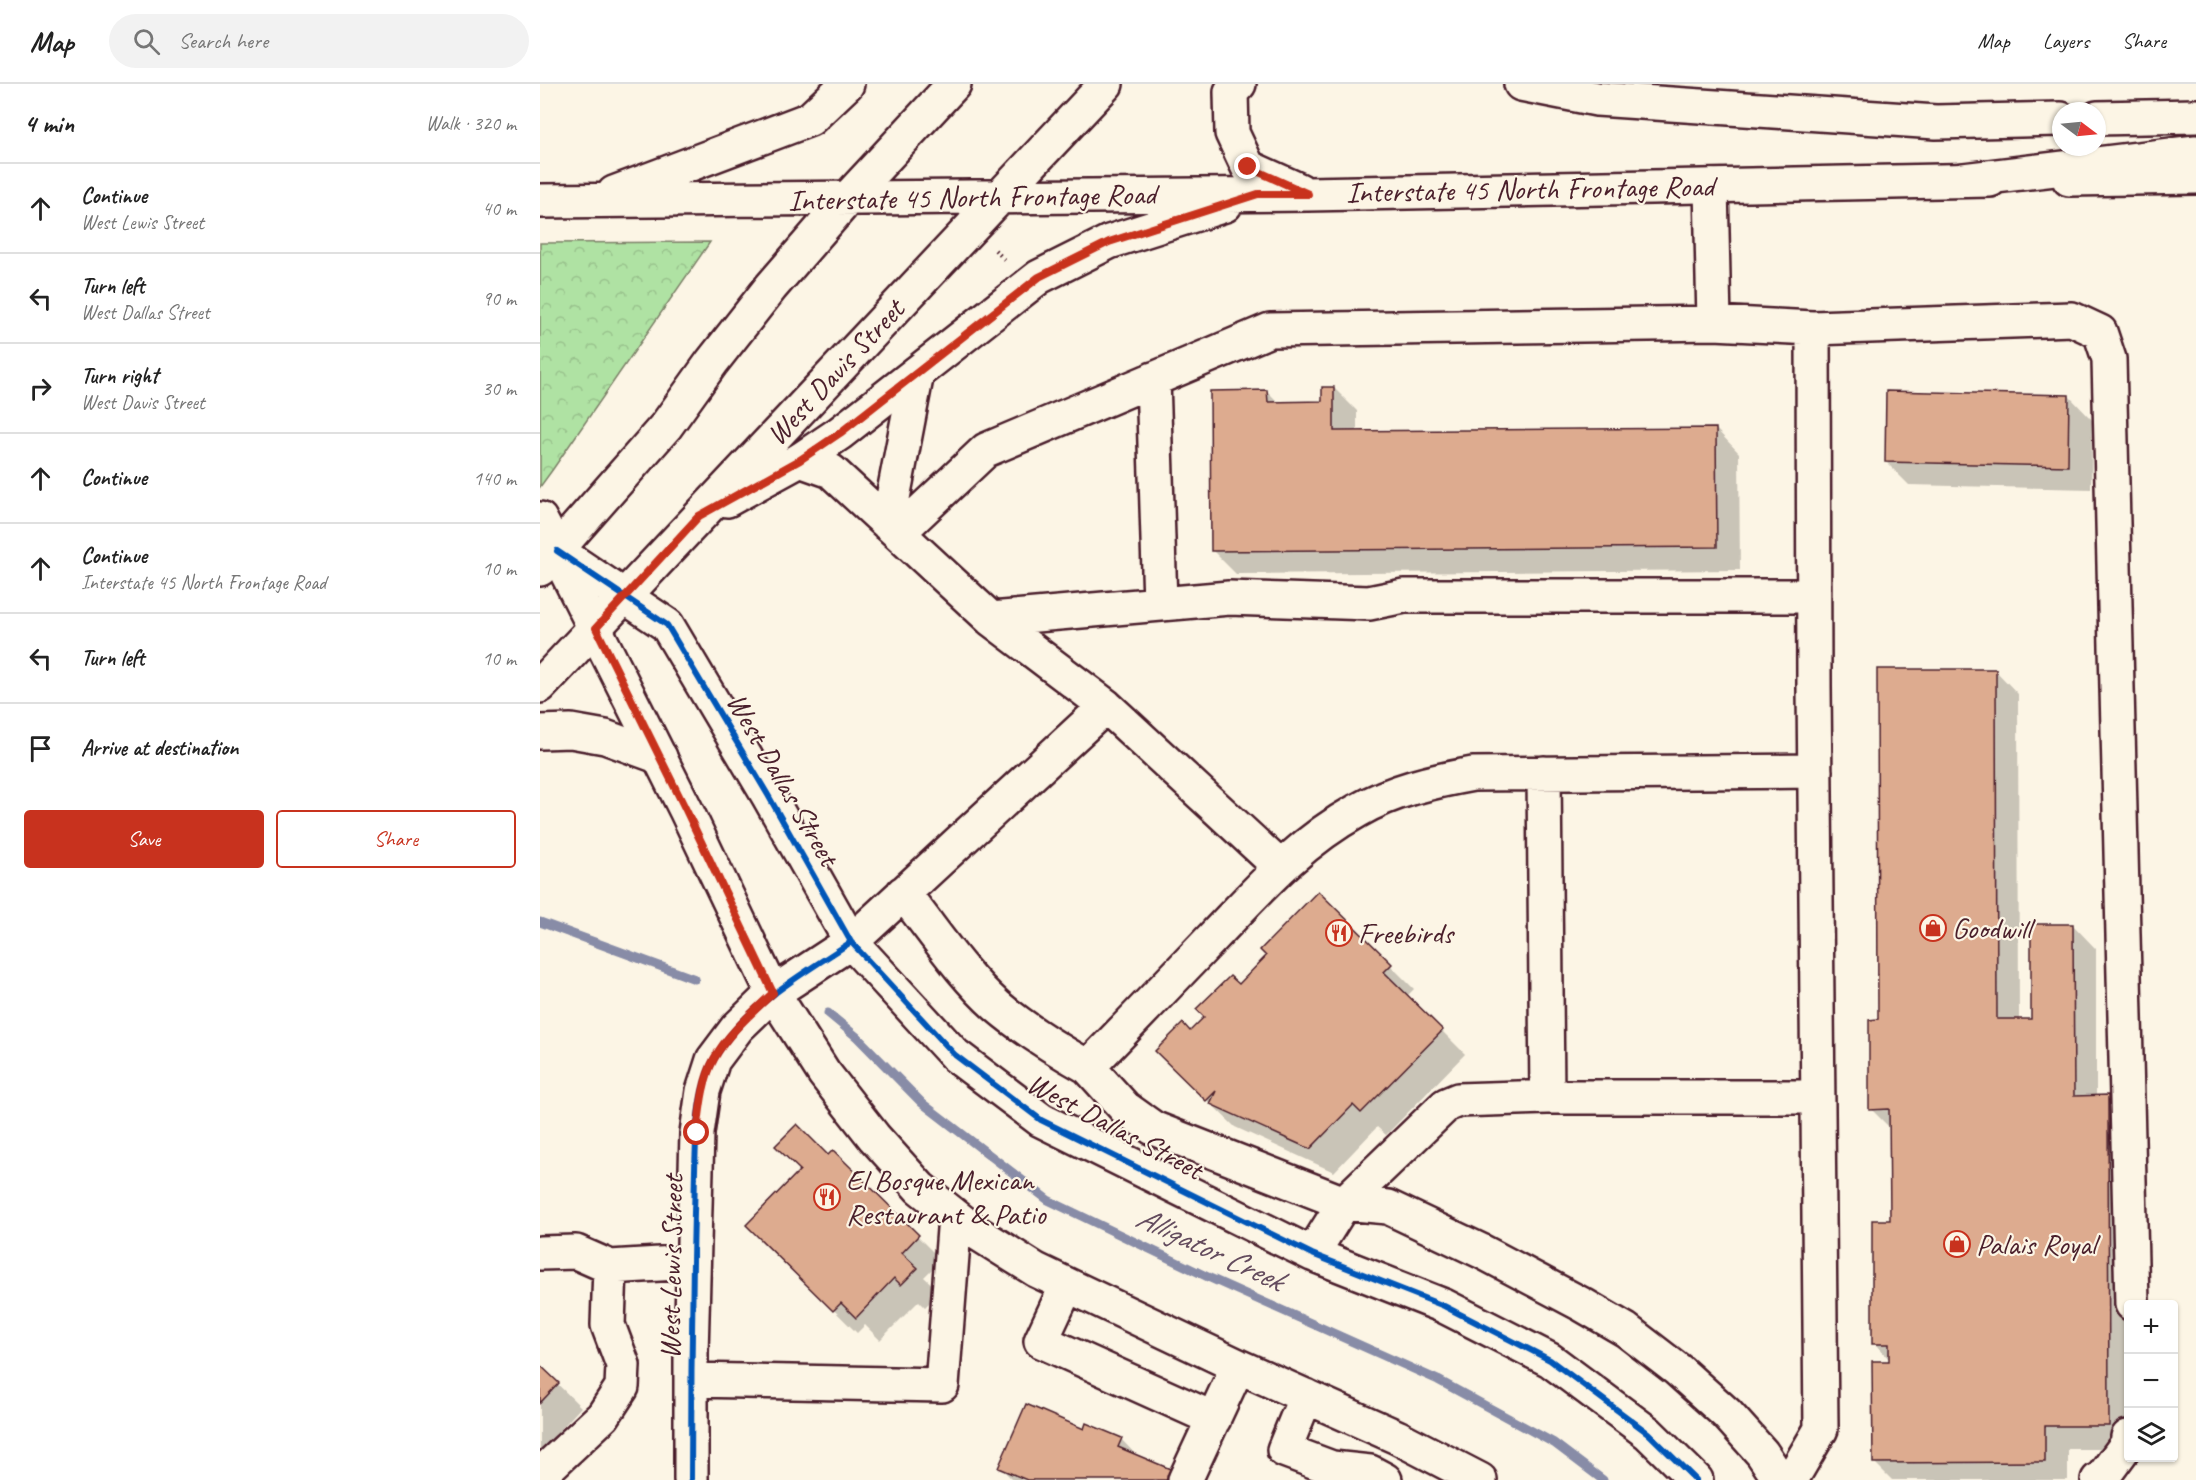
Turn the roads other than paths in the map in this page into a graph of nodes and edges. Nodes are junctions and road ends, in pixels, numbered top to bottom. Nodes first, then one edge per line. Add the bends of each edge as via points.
1 (847, 84) edge
2 (954, 84) edge
3 (1106, 84) edge
4 (1239, 84) edge
5 (1521, 84) edge
6 (2196, 116) edge
7 (2106, 118) edge
8 (2052, 119) edge
9 (2196, 152) edge
10 (2196, 177) edge
11 (1963, 180) junction
12 (1712, 186) junction
13 (1258, 194) junction
14 (1308, 194) junction
15 (1001, 197) junction
16 (848, 198) junction
17 (540, 201) edge
18 (592, 201) junction
19 (1714, 323) junction
20 (1813, 328) junction
21 (917, 373) junction
22 (1153, 379) junction
23 (800, 460) junction
24 (699, 516) junction
25 (540, 519) edge
26 (893, 529) junction
27 (548, 560) edge
28 (624, 596) junction
29 (1813, 596) junction
30 (1160, 603) junction
31 (991, 619) junction
32 (596, 628) junction
33 (540, 686) edge
34 (1106, 706) junction
35 (540, 732) edge
36 (660, 757) junction
37 (1815, 771) junction
38 (1544, 773) junction
39 (1280, 867) junction
40 (903, 893) junction
41 (851, 942) junction
42 (773, 993) junction
43 (1088, 1067) junction
44 (1817, 1096) junction
45 (1547, 1097) junction
46 (1344, 1203) junction
47 (955, 1216) junction
48 (540, 1253) edge
49 (1312, 1254) junction
50 (693, 1262) junction
51 (610, 1267) junction
52 (1067, 1285) junction
53 (2132, 1300) edge
54 (1238, 1366) junction
55 (691, 1380) junction
56 (1306, 1396) junction
57 (1214, 1419) junction
58 (2124, 1448) edge
59 (540, 1475) edge
60 (1797, 1477) edge
61 (690, 1480) edge
62 (1185, 1480) edge
63 (1385, 1480) edge
64 (1480, 1480) edge
65 (1696, 1480) edge
66 (2098, 1480) edge

1 - 18 main road via 810,119
2 - 16 main road
3 - 15 main road, West Davis Street
4 - 14 main road via 1232,92 1232,133 1248,167
5 - 8 main road via 1597,99 1936,122
6 - 7 main road
9 - 11 main road
10 - 11 main road, Interstate 45 North Frontage Road
11 - 12 main road, Interstate 45 North Frontage Road
12 - 14 main road, Interstate 45 North Frontage Road
12 - 19 main road
13 - 14 main road, Interstate 45 North Frontage Road
13 - 15 main road, Interstate 45 North Frontage Road
13 - 21 main road via 1109,242 1039,277
15 - 16 main road, Interstate 45 North Frontage Road
15 - 24 main road, West Davis Street
16 - 18 main road, Interstate 45 North Frontage Road
16 - 27 main road via 771,286 666,426
17 - 18 main road, Interstate 45 North Frontage Road
19 - 20 main road
19 - 22 main road via 1270,330
20 - 29 main road
20 - 53 main road via 2072,319 2100,332 2109,359
21 - 23 main road
21 - 26 main road
22 - 26 main road via 986,450
22 - 30 main road
23 - 24 main road
23 - 26 main road via 831,471
24 - 28 main road, West Davis Street
25 - 27 main road
26 - 31 main road
27 - 28 main road, West Dallas Street
27 - 32 main road
28 - 32 main road, West Davis Street
28 - 41 main road, West Dallas Street via 667,625
29 - 30 main road via 1404,596 1369,603 1229,598
29 - 37 main road
30 - 31 main road
31 - 34 main road
32 - 33 main road, West Davis Street
32 - 36 main road
34 - 39 main road
34 - 40 main road, West Lewis Street
35 - 36 main road via 571,731 605,737
36 - 42 main road
37 - 38 main road
37 - 44 main road
38 - 39 main road via 1473,774 1420,785 1358,810
38 - 45 main road
39 - 43 main road
40 - 41 main road, West Lewis Street
40 - 43 main road via 996,1005 1033,1035
41 - 42 main road, West Lewis Street
41 - 49 main road, West Dallas Street via 955,1055 1041,1119
42 - 47 main road via 824,1073 874,1137 921,1188
42 - 50 main road, West Lewis Street via 736,1029 713,1060 703,1091 697,1133
43 - 46 main road via 1125,1108 1153,1128
44 - 45 main road
44 - 60 main road via 1821,1429
45 - 46 main road via 1458,1100 1446,1105
46 - 49 main road
46 - 60 main road via 1388,1207 1530,1276 1626,1330 1727,1414 1762,1453
47 - 52 main road via 1036,1270
47 - 55 main road via 942,1385
48 - 51 main road via 576,1252
49 - 65 main road, West Dallas Street via 1444,1306 1551,1360 1648,1433
50 - 51 main road
50 - 55 main road, West Lewis Street
51 - 59 main road via 608,1325 623,1365 622,1387 603,1416
52 - 54 main road
52 - 57 main road via 1041,1341
54 - 56 main road
54 - 57 main road
55 - 61 main road, West Lewis Street
56 - 63 main road via 1284,1450 1332,1468 1370,1472
56 - 64 main road
57 - 62 main road
58 - 66 main road

